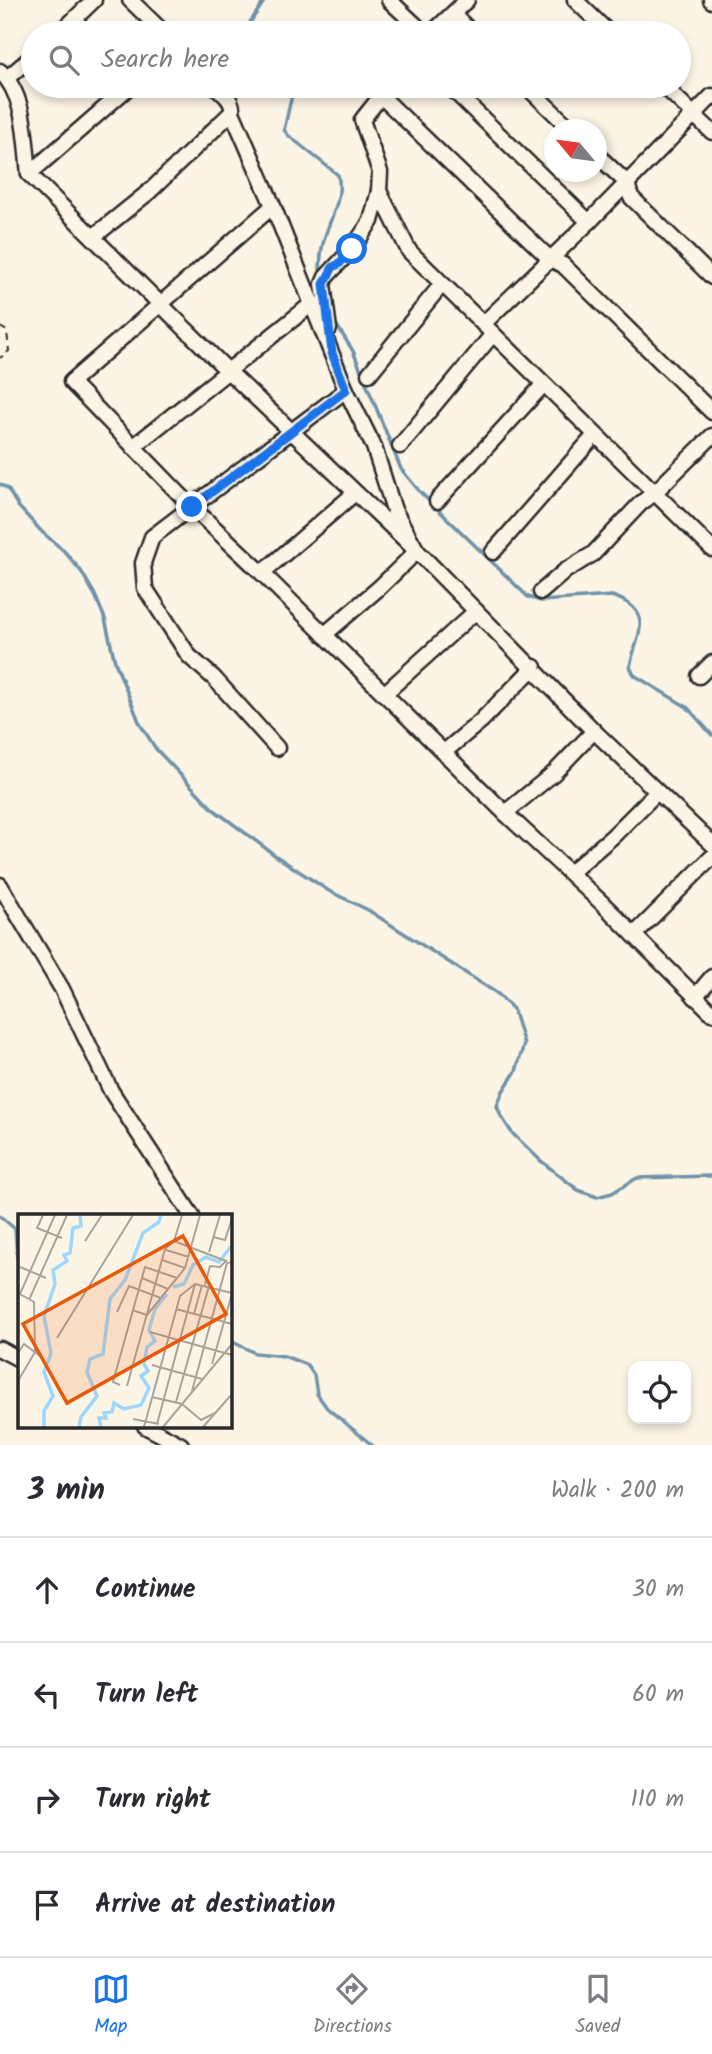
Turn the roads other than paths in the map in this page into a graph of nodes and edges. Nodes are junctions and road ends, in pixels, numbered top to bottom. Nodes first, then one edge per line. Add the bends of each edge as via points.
1 (94, 0) edge
2 (130, 0) edge
3 (389, 0) edge
4 (467, 0) edge
5 (575, 0) edge
6 (453, 14) junction
7 (72, 21) edge
8 (152, 21) edge
9 (411, 21) edge
10 (445, 21) edge
11 (460, 21) edge
12 (597, 21) edge
13 (21, 63) edge
14 (4, 74) edge
15 (712, 96) edge
16 (116, 98) edge
17 (227, 98) edge
18 (379, 98) edge
19 (391, 98) edge
20 (461, 98) edge
21 (539, 98) edge
22 (677, 98) edge
23 (232, 112) junction
24 (695, 115) junction
25 (560, 119) edge
26 (712, 132) edge
27 (607, 164) edge
28 (29, 174) junction
29 (627, 183) junction
30 (379, 191) junction
31 (273, 206) junction
32 (589, 222) junction
33 (93, 237) junction
34 (550, 259) junction
35 (712, 277) edge
36 (442, 284) junction
37 (313, 303) junction
38 (161, 304) junction
39 (488, 329) junction
40 (332, 353) junction
41 (228, 371) junction
42 (369, 374) dead end
43 (543, 385) junction
44 (346, 390) junction
45 (712, 411) edge
46 (290, 430) junction
47 (595, 435) junction
48 (712, 436) edge
49 (400, 446) dead end
50 (134, 447) junction
51 (355, 493) junction
52 (654, 494) junction
53 (437, 500) dead end
54 (192, 507) junction
55 (712, 549) edge
56 (417, 551) junction
57 (493, 552) dead end
58 (262, 573) junction
59 (541, 592) dead end
60 (476, 611) junction
61 (324, 635) junction
62 (712, 663) edge
63 (534, 667) junction
64 (699, 676) dead end
65 (384, 694) junction
66 (594, 731) junction
67 (277, 748) dead end
68 (444, 752) junction
69 (657, 792) junction
70 (505, 813) junction
71 (712, 844) edge
72 (712, 857) edge
73 (570, 872) junction
74 (0, 885) edge
75 (634, 935) junction
76 (712, 978) edge
77 (695, 997) junction
78 (712, 1013) edge
79 (190, 1214) edge
80 (0, 1349) edge
81 (18, 1358) edge
82 (149, 1428) edge
83 (181, 1445) edge

1 - 7 street
2 - 8 street
3 - 9 street
4 - 6 street
5 - 12 street
6 - 10 street
6 - 11 street
13 - 14 street
14 - 28 street via 23,118
15 - 24 street
16 - 28 street
17 - 23 street
18 - 30 street via 362,120 380,172
19 - 34 street
20 - 32 street
21 - 25 street
22 - 24 street
23 - 31 street
23 - 33 street via 150,191
24 - 26 street
24 - 29 street
27 - 29 street
28 - 33 street
29 - 32 street
29 - 35 street via 631,197
30 - 36 street via 409,251
30 - 40 street via 371,221 324,284
31 - 37 street
31 - 38 street
32 - 34 street
33 - 38 street
34 - 39 street
34 - 45 street via 563,265
36 - 39 street
36 - 42 street
37 - 40 street
37 - 41 street
38 - 41 street
38 - 50 street via 71,382
39 - 43 street
39 - 49 street
40 - 44 street
41 - 46 street
41 - 50 street
43 - 47 street
43 - 53 street
44 - 46 street
44 - 56 street via 374,447 394,510
46 - 51 street
46 - 54 street
47 - 52 street
47 - 57 street
48 - 52 street
50 - 54 street
51 - 56 street
51 - 58 street
52 - 55 street
52 - 59 street via 593,554
54 - 58 street
54 - 67 street via 148,543 143,563 145,588 189,656
56 - 60 street
56 - 61 street
58 - 61 street
60 - 63 street
60 - 65 street
61 - 65 street
62 - 64 street
63 - 66 street
63 - 68 street
65 - 68 street
66 - 69 street
66 - 70 street via 554,773
68 - 70 street
69 - 71 street
69 - 73 street
70 - 73 street
72 - 75 street
73 - 75 street
74 - 79 street via 62,989 111,1091
75 - 77 street
76 - 77 street
77 - 78 street
80 - 81 street
82 - 83 street

